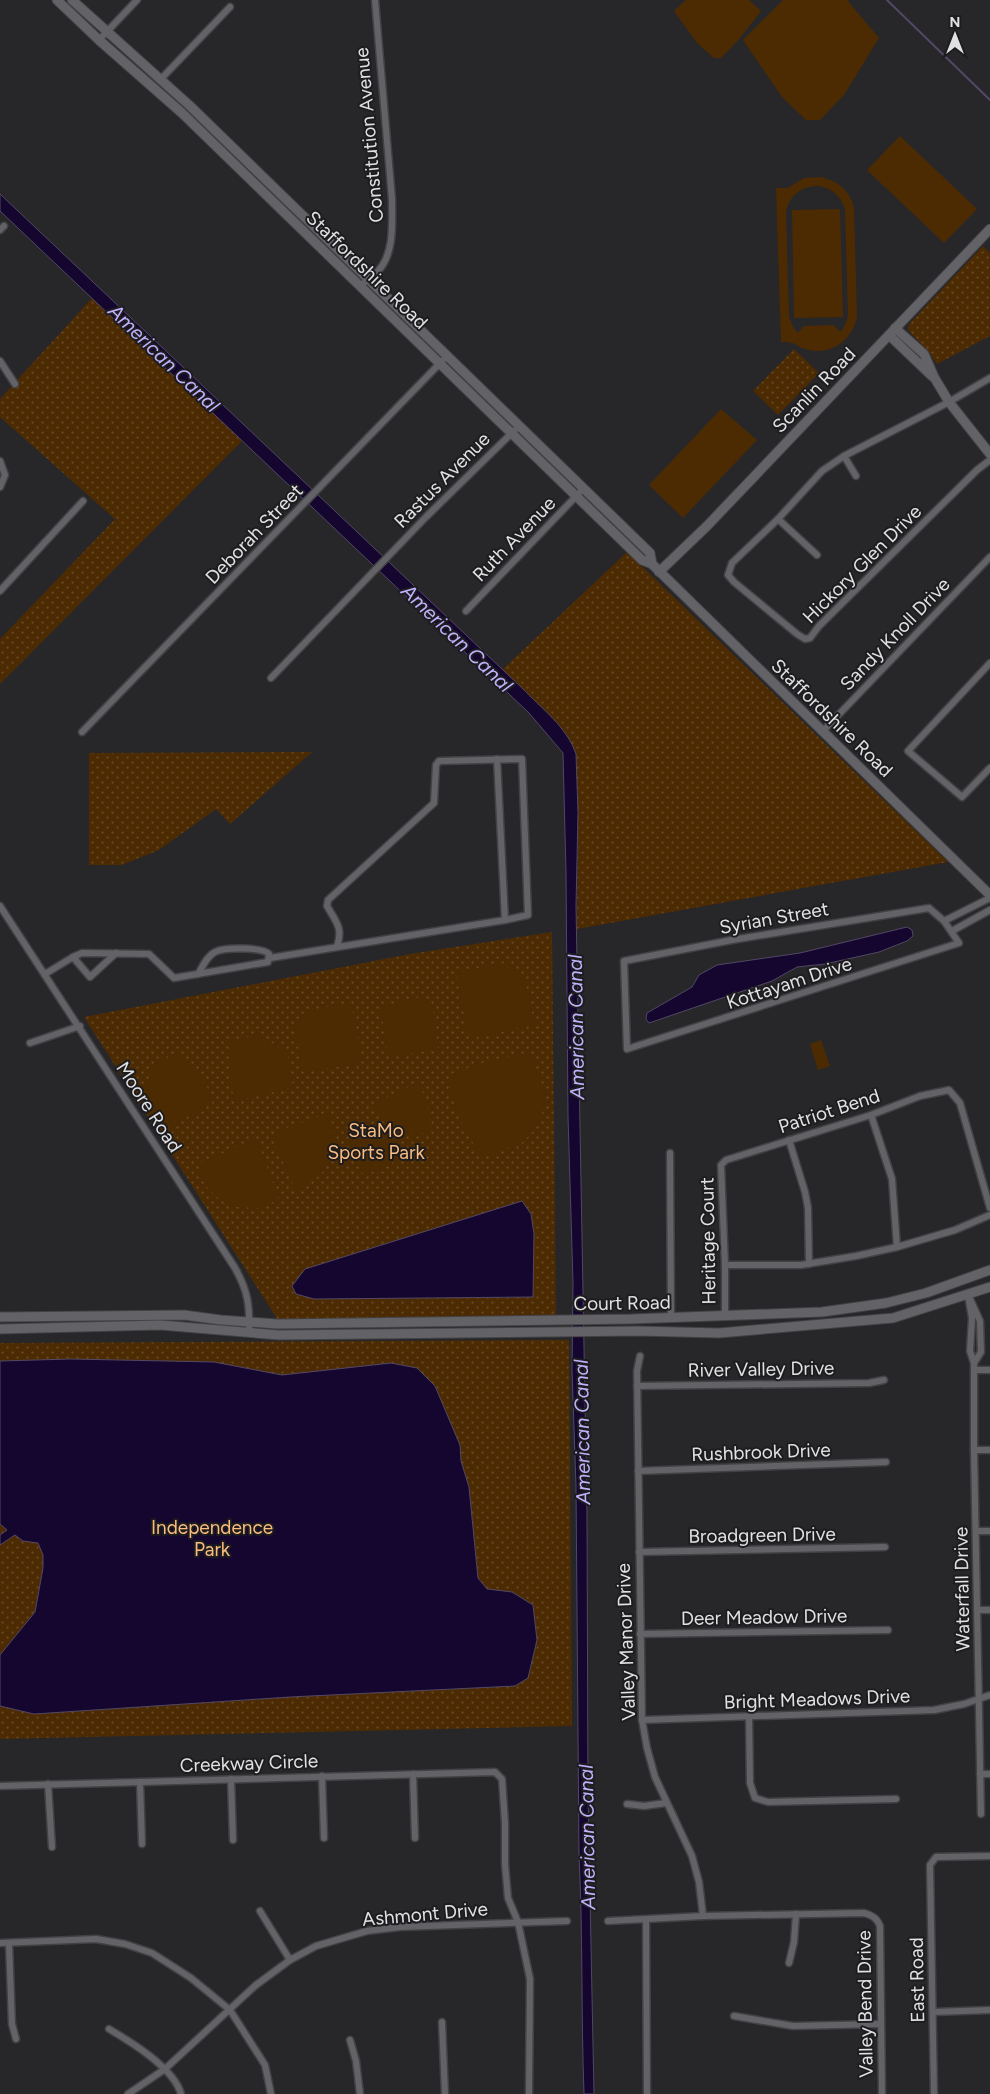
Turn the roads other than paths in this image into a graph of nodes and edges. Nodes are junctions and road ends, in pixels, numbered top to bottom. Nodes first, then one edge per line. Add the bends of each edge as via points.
1 (57, 0) edge
2 (72, 0) edge
3 (137, 0) edge
4 (375, 0) edge
5 (230, 7) dead end
6 (106, 32) junction
7 (99, 40) junction
8 (160, 80) junction
9 (990, 229) edge
10 (368, 279) junction
11 (360, 286) junction
12 (892, 331) junction
13 (447, 356) junction
14 (0, 361) edge
15 (440, 364) junction
16 (990, 378) edge
17 (14, 384) dead end
18 (494, 401) junction
19 (949, 402) junction
20 (486, 409) junction
21 (519, 426) junction
22 (511, 433) junction
23 (990, 454) edge
24 (844, 456) junction
25 (990, 460) edge
26 (0, 461) edge
27 (856, 476) dead end
28 (0, 487) edge
29 (584, 489) junction
30 (576, 496) junction
31 (83, 501) dead end
32 (778, 519) junction
33 (817, 555) dead end
34 (990, 557) edge
35 (652, 564) junction
36 (659, 572) junction
37 (0, 591) edge
38 (466, 611) dead end
39 (990, 663) edge
40 (271, 678) dead end
41 (82, 732) dead end
42 (822, 732) junction
43 (497, 759) junction
44 (990, 768) edge
45 (990, 896) edge
46 (0, 906) edge
47 (990, 910) edge
48 (505, 920) junction
49 (944, 922) junction
50 (952, 931) junction
51 (337, 948) junction
52 (116, 954) junction
53 (73, 957) junction
54 (270, 958) junction
55 (46, 974) junction
56 (198, 974) junction
57 (80, 1026) junction
58 (30, 1043) dead end
59 (627, 1050) joint
60 (871, 1115) junction
61 (789, 1140) junction
62 (670, 1153) dead end
63 (721, 1165) joint
64 (990, 1208) edge
65 (990, 1215) edge
66 (898, 1247) junction
67 (809, 1264) junction
68 (725, 1265) junction
69 (990, 1270) edge
70 (962, 1281) junction
71 (990, 1288) edge
72 (968, 1296) junction
73 (725, 1316) junction
74 (0, 1317) edge
75 (671, 1318) junction
76 (545, 1321) junction
77 (250, 1322) junction
78 (480, 1322) junction
79 (0, 1329) edge
80 (545, 1331) junction
81 (481, 1332) junction
82 (249, 1333) junction
83 (640, 1356) dead end
84 (974, 1366) junction
85 (990, 1370) edge
86 (884, 1380) dead end
87 (637, 1386) junction
88 (974, 1450) junction
89 (990, 1450) edge
90 (886, 1462) dead end
91 (638, 1471) junction
92 (976, 1531) junction
93 (990, 1531) edge
94 (885, 1547) dead end
95 (639, 1552) junction
96 (977, 1610) junction
97 (990, 1610) edge
98 (888, 1630) dead end
99 (640, 1634) junction
100 (990, 1694) edge
101 (978, 1697) junction
102 (749, 1716) junction
103 (642, 1720) junction
104 (413, 1774) junction
105 (980, 1774) junction
106 (990, 1774) edge
107 (322, 1776) junction
108 (231, 1779) junction
109 (140, 1782) junction
110 (48, 1784) junction
111 (0, 1786) edge
112 (896, 1799) dead end
113 (666, 1803) junction
114 (627, 1804) dead end
115 (981, 1814) dead end
116 (324, 1838) dead end
117 (415, 1838) dead end
118 (233, 1840) dead end
119 (142, 1844) dead end
120 (52, 1847) dead end
121 (988, 1856) edge
122 (260, 1911) dead end
123 (796, 1914) junction
124 (703, 1916) junction
125 (646, 1920) junction
126 (608, 1921) dead end
127 (518, 1922) junction
128 (567, 1922) dead end
129 (0, 1943) edge
130 (8, 1943) junction
131 (290, 1960) junction
132 (789, 1963) dead end
133 (230, 2010) junction
134 (990, 2010) edge
135 (932, 2012) junction
136 (734, 2016) dead end
137 (442, 2022) dead end
138 (880, 2024) junction
139 (109, 2030) dead end
140 (16, 2039) dead end
141 (350, 2040) dead end
142 (165, 2069) junction
143 (128, 2094) edge
144 (181, 2094) edge
145 (271, 2094) edge
146 (360, 2094) edge
147 (445, 2094) edge
148 (529, 2094) edge
149 (647, 2094) edge
150 (882, 2094) edge
151 (934, 2094) edge

1 - 7 main road, Staffordshire Road
2 - 6 main road, Staffordshire Road
3 - 6 street
4 - 10 street, Constitution Avenue via 392,230 386,257
5 - 8 street
6 - 7 street
6 - 8 main road, Staffordshire Road
7 - 11 main road, Staffordshire Road via 182,113
8 - 10 main road, Staffordshire Road
9 - 12 main road, Scanlin Road
10 - 11 street, Constitution Avenue
10 - 13 main road, Staffordshire Road
11 - 15 main road, Staffordshire Road
12 - 19 main road via 934,377
12 - 36 main road, Scanlin Road via 707,526
13 - 15 street, Deborah Street
13 - 18 main road, Staffordshire Road
14 - 17 street
15 - 20 main road, Staffordshire Road
15 - 41 street, Deborah Street
16 - 19 street
18 - 20 street
18 - 21 main road, Staffordshire Road
19 - 23 main road
19 - 24 street
20 - 22 main road, Staffordshire Road
21 - 22 street, Rastus Avenue
21 - 29 main road, Staffordshire Road
22 - 30 main road, Staffordshire Road
22 - 40 street, Rastus Avenue
24 - 27 street
24 - 32 street via 822,471
25 - 32 street, Hickory Glen Drive via 963,483 810,638 797,634 728,575 732,563
26 - 28 street via 5,475
29 - 30 street, Ruth Avenue
29 - 35 main road, Staffordshire Road via 650,553
30 - 35 main road, Staffordshire Road via 642,560
30 - 38 street, Ruth Avenue
31 - 37 street
32 - 33 street
34 - 42 street, Sandy Knoll Drive
35 - 36 main road, Staffordshire Road
36 - 42 main road, Staffordshire Road
39 - 44 street via 908,751 962,797
42 - 45 main road, Staffordshire Road
43 - 48 street
43 - 48 street via 519,758 524,764 529,912 524,917
43 - 51 street via 439,761 436,765 434,803 328,900 327,906 341,934
45 - 49 street
46 - 55 street, Moore Road
47 - 50 street
48 - 51 street
49 - 50 street
49 - 59 street, Syrian Street via 929,908 624,961
50 - 59 street, Kottayam Drive via 959,943
51 - 54 street
52 - 53 street
52 - 53 street via 90,977
52 - 56 street via 149,954 174,978
53 - 55 street
54 - 56 street via 268,962
54 - 56 street via 263,949 221,950 210,955
55 - 57 street, Moore Road
57 - 58 street
57 - 77 street, Moore Road via 235,1268 246,1291
60 - 61 street, Patriot Bend
60 - 64 street, Patriot Bend via 920,1096 949,1090 960,1103
60 - 66 street via 892,1179
61 - 63 street, Patriot Bend via 726,1160
61 - 67 street via 808,1208
62 - 75 street
63 - 68 street, Heritage Court
65 - 66 street via 955,1230
66 - 67 street
67 - 68 street
68 - 73 street, Heritage Court
69 - 70 main road, Court Road
70 - 72 main road
70 - 73 main road, Court Road via 886,1303 778,1315
71 - 72 main road, Court Road
72 - 80 main road, Court Road via 893,1318 719,1333
72 - 84 street, Waterfall Drive via 972,1318 970,1351
72 - 84 street, Waterfall Drive via 980,1315 981,1352
73 - 75 main road, Court Road
74 - 77 main road, Court Road via 184,1315
75 - 76 main road, Court Road
76 - 78 main road, Court Road
76 - 80 main road
77 - 78 main road, Court Road
77 - 82 street, Moore Road
78 - 81 main road
79 - 82 main road, Court Road via 160,1325
80 - 81 main road, Court Road
81 - 82 main road, Court Road
83 - 87 street, Valley Manor Drive
84 - 85 street
84 - 88 street, Waterfall Drive
86 - 87 street, River Valley Drive via 869,1383
87 - 91 street, Valley Manor Drive
88 - 89 street
88 - 92 street, Waterfall Drive
90 - 91 street, Rushbrook Drive
91 - 95 street, Valley Manor Drive
92 - 93 street
92 - 96 street, Waterfall Drive
94 - 95 street, Broadgreen Drive
95 - 99 street, Valley Manor Drive
96 - 97 street
96 - 101 street, Waterfall Drive
98 - 99 street, Deer Meadow Drive
99 - 103 street, Valley Manor Drive
100 - 101 street, Bright Meadows Drive
101 - 102 street, Bright Meadows Drive via 964,1704 934,1710
101 - 105 street, Waterfall Drive
102 - 103 street, Bright Meadows Drive
102 - 112 street via 750,1783 756,1798 768,1802
103 - 113 street, Valley Manor Drive via 655,1776
104 - 107 street, Creekway Circle
104 - 117 street
104 - 127 street, Creekway Circle via 499,1774 502,1779 508,1898
105 - 106 street
105 - 115 street, Waterfall Drive
107 - 108 street, Creekway Circle
107 - 116 street
108 - 109 street, Creekway Circle
108 - 118 street
109 - 110 street, Creekway Circle
109 - 119 street
110 - 111 street, Creekway Circle
110 - 120 street
113 - 114 street
113 - 124 street, Valley Manor Drive via 692,1856
121 - 135 street, East Road via 936,1857 930,1865
122 - 131 street
123 - 124 street
123 - 132 street
123 - 138 street, Valley Bend Drive via 864,1913 878,1920
124 - 125 street
125 - 126 street
125 - 149 street
127 - 128 street, Ashmont Drive
127 - 131 street, Ashmont Drive via 367,1931 316,1946
127 - 148 street via 530,1978
129 - 130 street
130 - 133 street via 96,1939 152,1952 192,1978
130 - 140 street via 12,2024
131 - 133 street, Ashmont Drive via 256,1985
133 - 142 street, Ashmont Drive
133 - 145 street via 265,2065
134 - 135 street
135 - 151 street, East Road
136 - 138 street via 793,2026
137 - 147 street
138 - 150 street, Valley Bend Drive
139 - 142 street
141 - 146 street
142 - 143 street, Ashmont Drive
142 - 144 street

